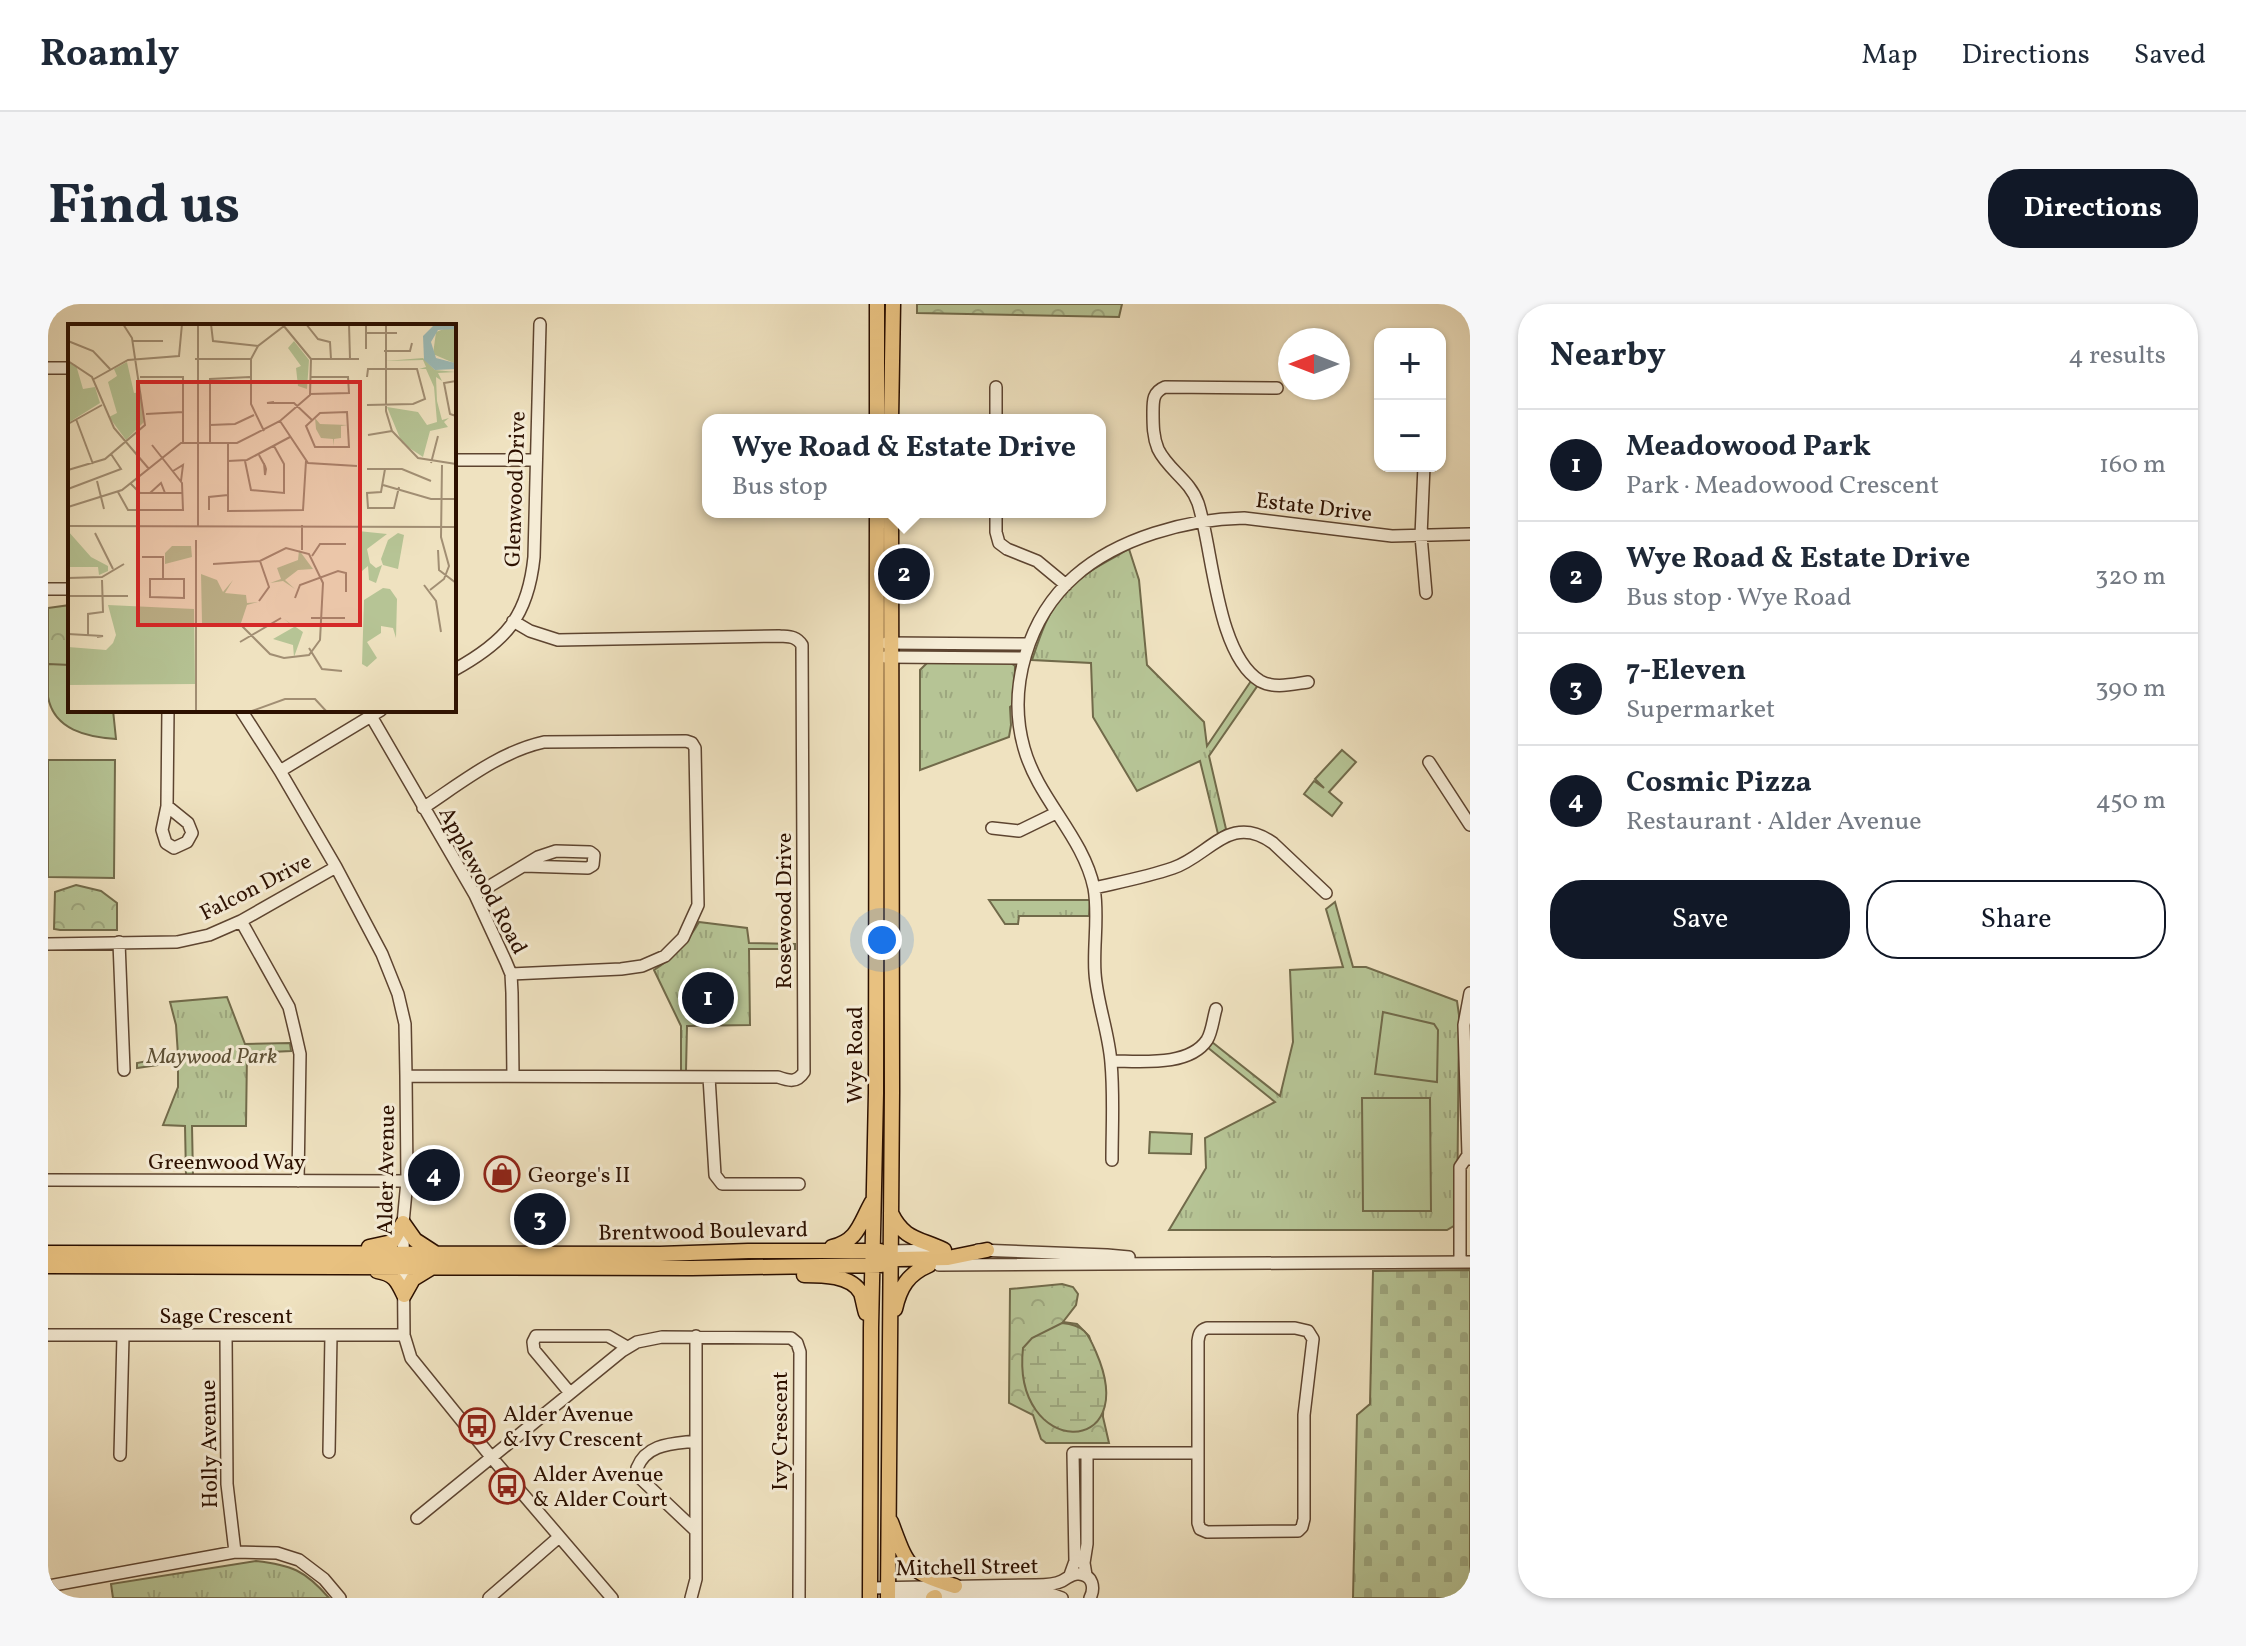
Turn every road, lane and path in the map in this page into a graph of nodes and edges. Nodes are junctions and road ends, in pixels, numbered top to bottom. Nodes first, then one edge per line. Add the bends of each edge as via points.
1 (877, 304) edge
2 (893, 304) edge
3 (540, 324) dead end
4 (996, 387) dead end
5 (1277, 388) dead end
6 (877, 414) edge
7 (891, 414) edge
8 (996, 414) edge
9 (456, 460) edge
10 (535, 460) junction
11 (1424, 472) edge
12 (877, 518) edge
13 (891, 518) edge
14 (996, 518) edge
15 (1203, 522) junction
16 (1470, 534) edge
17 (1421, 536) junction
18 (1066, 585) junction
19 (1426, 593) dead end
20 (513, 621) junction
21 (1029, 644) junction
22 (884, 650) junction
23 (1024, 658) junction
24 (456, 669) edge
25 (1308, 682) dead end
26 (168, 712) edge
27 (242, 712) edge
28 (376, 713) edge
29 (1429, 762) dead end
30 (280, 771) junction
31 (167, 806) dead end
32 (423, 808) junction
33 (1056, 813) junction
34 (1470, 825) edge
35 (992, 828) dead end
36 (524, 866) junction
37 (336, 867) junction
38 (1094, 888) junction
39 (1326, 893) dead end
40 (475, 895) junction
41 (241, 921) junction
42 (119, 942) junction
43 (48, 944) edge
44 (511, 974) junction
45 (1470, 993) edge
46 (1216, 1009) dead end
47 (1111, 1061) junction
48 (124, 1070) dead end
49 (406, 1076) junction
50 (513, 1076) junction
51 (709, 1077) junction
52 (1469, 1157) edge
53 (1112, 1160) dead end
54 (48, 1180) edge
55 (298, 1181) junction
56 (407, 1181) junction
57 (799, 1184) dead end
58 (874, 1198) junction
59 (890, 1198) junction
60 (403, 1223) junction
61 (816, 1250) junction
62 (944, 1250) junction
63 (987, 1250) junction
64 (48, 1253) edge
65 (873, 1258) junction
66 (890, 1259) junction
67 (354, 1260) junction
68 (404, 1260) junction
69 (434, 1260) junction
70 (1165, 1262) junction
71 (1465, 1262) edge
72 (929, 1265) junction
73 (48, 1266) edge
74 (692, 1268) junction
75 (404, 1295) junction
76 (871, 1328) junction
77 (889, 1328) junction
78 (48, 1335) edge
79 (226, 1335) junction
80 (331, 1335) junction
81 (404, 1335) junction
82 (123, 1336) junction
83 (696, 1336) junction
84 (627, 1347) junction
85 (570, 1393) junction
86 (696, 1441) junction
87 (329, 1452) dead end
88 (1087, 1453) junction
89 (1197, 1453) junction
90 (120, 1455) dead end
91 (492, 1458) junction
92 (888, 1514) junction
93 (417, 1518) dead end
94 (696, 1531) junction
95 (559, 1537) junction
96 (235, 1552) junction
97 (1086, 1575) junction
98 (1067, 1578) junction
99 (48, 1586) edge
100 (955, 1586) junction
101 (870, 1593) edge
102 (889, 1594) edge
103 (934, 1597) edge
104 (340, 1598) edge
105 (489, 1598) edge
106 (612, 1598) edge
107 (691, 1598) edge
108 (799, 1598) edge
109 (1063, 1598) edge
110 (1090, 1598) edge

1 - 6 main road
2 - 7 main road
3 - 10 street, Glenwood Drive
4 - 8 street
5 - 15 street via 1165,387 1155,395 1156,442 1192,490
9 - 10 street
10 - 20 street, Glenwood Drive via 532,574
11 - 17 street
12 - 22 main road, Wye Road
13 - 22 main road, Wye Road
14 - 18 street via 999,543 1037,561
15 - 17 street, Estate Drive via 1244,518
15 - 18 street, Estate Drive via 1120,548
15 - 25 street via 1221,614 1236,652 1257,680 1287,686
16 - 17 street, Estate Drive
17 - 19 street
18 - 21 street, Estate Drive
20 - 24 street, Glenwood Drive via 484,653
20 - 51 street, Rosewood Drive via 558,640 792,636 802,645 804,1072 791,1081
21 - 22 street
21 - 23 street, Estate Drive
22 - 23 street
22 - 58 main road, Wye Road
22 - 59 main road, Wye Road
23 - 33 street, Estate Drive via 1020,735 1029,765
26 - 31 street
27 - 30 street, Alder Avenue
28 - 30 street
28 - 32 street, Applewood Road
29 - 34 street
30 - 37 street, Alder Avenue
32 - 40 street, Applewood Road
32 - 44 street via 530,745 686,741 695,748 698,905 683,938 665,956 642,966
33 - 35 street via 1019,831
33 - 38 street, Estate Drive via 1085,861
36 - 36 street via 588,868 595,859 590,852 556,851
36 - 40 street
37 - 41 street, Falcon Drive
37 - 49 street, Alder Avenue via 393,976 405,1024
38 - 39 street via 1177,867 1222,838 1245,832 1273,843
38 - 47 street, Estate Drive via 1095,975
40 - 44 street, Applewood Road
41 - 42 street, Falcon Drive via 177,942
41 - 55 street via 289,1007 300,1054
42 - 43 street, Falcon Drive
42 - 48 street
44 - 50 street, Applewood Road
45 - 52 street via 1464,1025
46 - 47 street via 1208,1038 1195,1053 1161,1061
47 - 53 street, Estate Drive
49 - 50 street, Rosewood Drive
49 - 56 street, Alder Avenue
50 - 51 street, Rosewood Drive
51 - 57 street via 715,1175 722,1184
52 - 71 street via 1460,1167
54 - 55 street, Greenwood Way
55 - 56 street, Greenwood Way
56 - 60 street, Alder Avenue
58 - 61 main road via 850,1240
58 - 65 main road, Wye Road
59 - 62 main road via 902,1230
59 - 66 main road, Wye Road
60 - 67 main road via 392,1242 374,1245
60 - 68 street, Alder Avenue
60 - 69 main road
61 - 65 main road, Brentwood Boulevard
61 - 69 main road, Brentwood Boulevard
62 - 63 street, Brentwood Boulevard
62 - 66 street, Brentwood Boulevard
63 - 66 main road via 948,1258
63 - 70 street, Brentwood Boulevard
64 - 67 main road, Brentwood Boulevard
65 - 66 main road, Brentwood Boulevard
65 - 74 main road, Brentwood Boulevard
65 - 76 main road, Wye Road
66 - 72 street, Brentwood Boulevard
66 - 77 main road, Wye Road
67 - 68 main road, Brentwood Boulevard
67 - 73 main road, Brentwood Boulevard
67 - 75 main road via 390,1273
68 - 69 main road, Brentwood Boulevard
68 - 75 street, Alder Avenue
69 - 74 main road, Brentwood Boulevard
69 - 75 main road
70 - 71 street, Brentwood Boulevard
70 - 72 street, Brentwood Boulevard
72 - 77 main road via 901,1286
74 - 76 main road via 845,1280 862,1295
75 - 81 street, Alder Avenue
76 - 101 main road, Wye Road
77 - 92 main road, Wye Road
78 - 82 street, Sage Crescent
79 - 80 street, Sage Crescent
79 - 82 street, Sage Crescent
79 - 96 street, Holly Avenue via 227,1484
80 - 81 street, Sage Crescent
80 - 87 street
81 - 91 street, Alder Avenue via 411,1358
82 - 90 street
83 - 84 street, Ivy Crescent via 654,1337
83 - 86 street
83 - 108 street, Ivy Crescent via 786,1337 797,1343
84 - 85 street, Ivy Crescent
84 - 85 street via 608,1336 536,1336 534,1350
85 - 91 street, Ivy Crescent
86 - 94 street
86 - 94 street via 655,1447 637,1468 640,1478
88 - 89 street
88 - 97 street
88 - 98 street via 1073,1453 1075,1561
89 - 89 street via 1200,1529 1290,1532 1302,1527 1304,1415 1313,1339 1308,1331 1202,1329
91 - 93 street, Ivy Crescent
91 - 95 street, Alder Avenue
92 - 100 main road via 913,1568
92 - 102 main road, Wye Road
94 - 107 street
95 - 105 street
95 - 106 street, Alder Avenue
96 - 99 street
96 - 104 street via 277,1553 299,1560
97 - 98 street, Mitchell Street
97 - 110 street via 1093,1583
98 - 100 street, Mitchell Street via 1036,1585
98 - 109 street
100 - 102 street, Mitchell Street
101 - 102 street, Mitchell Street
102 - 103 street, Mitchell Street
103 - 109 street, Mitchell Street via 1045,1593

